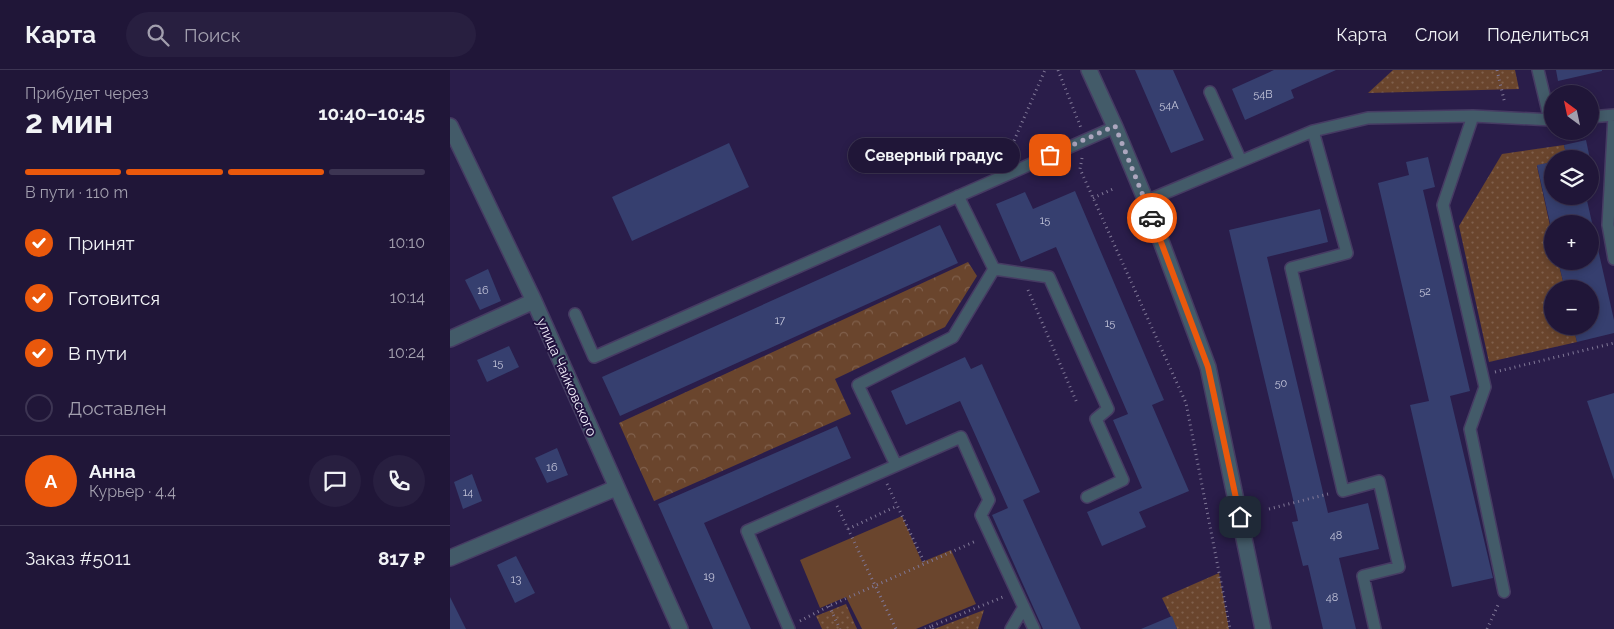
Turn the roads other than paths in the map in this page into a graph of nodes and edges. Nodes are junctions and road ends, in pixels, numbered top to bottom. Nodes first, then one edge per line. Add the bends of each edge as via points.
1 (1089, 70) edge
2 (1538, 70) edge
3 (1210, 92) dead end
4 (1544, 93) edge
5 (1614, 115) edge
6 (1473, 116) junction
7 (1599, 116) edge
8 (1544, 120) edge
9 (1115, 126) junction
10 (450, 129) edge
11 (1313, 131) junction
12 (1241, 161) junction
13 (958, 196) junction
14 (1146, 201) junction
15 (1614, 258) edge
16 (994, 269) junction
17 (534, 301) junction
18 (575, 314) dead end
19 (450, 339) edge
20 (896, 465) junction
21 (616, 488) junction
22 (1087, 497) dead end
23 (450, 558) edge
24 (1504, 592) road end
25 (1024, 607) junction
26 (789, 628) edge
27 (680, 629) edge
28 (1011, 629) edge
29 (1034, 629) edge
30 (1263, 629) edge
31 (1375, 629) edge

1 - 9 street
2 - 4 lane
3 - 12 lane
5 - 7 lane
5 - 15 lane via 1608,225
6 - 8 lane
6 - 11 lane via 1368,118
6 - 24 lane via 1443,205 1485,387 1470,429
9 - 13 lane
9 - 14 street
10 - 17 street, улица Чайковского
11 - 12 lane
11 - 31 lane via 1348,253 1291,268 1343,491 1379,481 1399,567 1363,576
12 - 14 lane
13 - 16 lane
13 - 18 lane via 594,357
14 - 30 street via 1208,367
16 - 20 lane via 953,337 858,385
16 - 22 lane via 1049,277 1108,409 1096,419 1123,480
17 - 19 street
17 - 21 street, улица Чайковского
20 - 25 lane via 962,437 989,500 982,515
20 - 26 lane via 746,531
21 - 23 street
21 - 27 street, улица Чайковского
25 - 28 lane
25 - 29 lane

